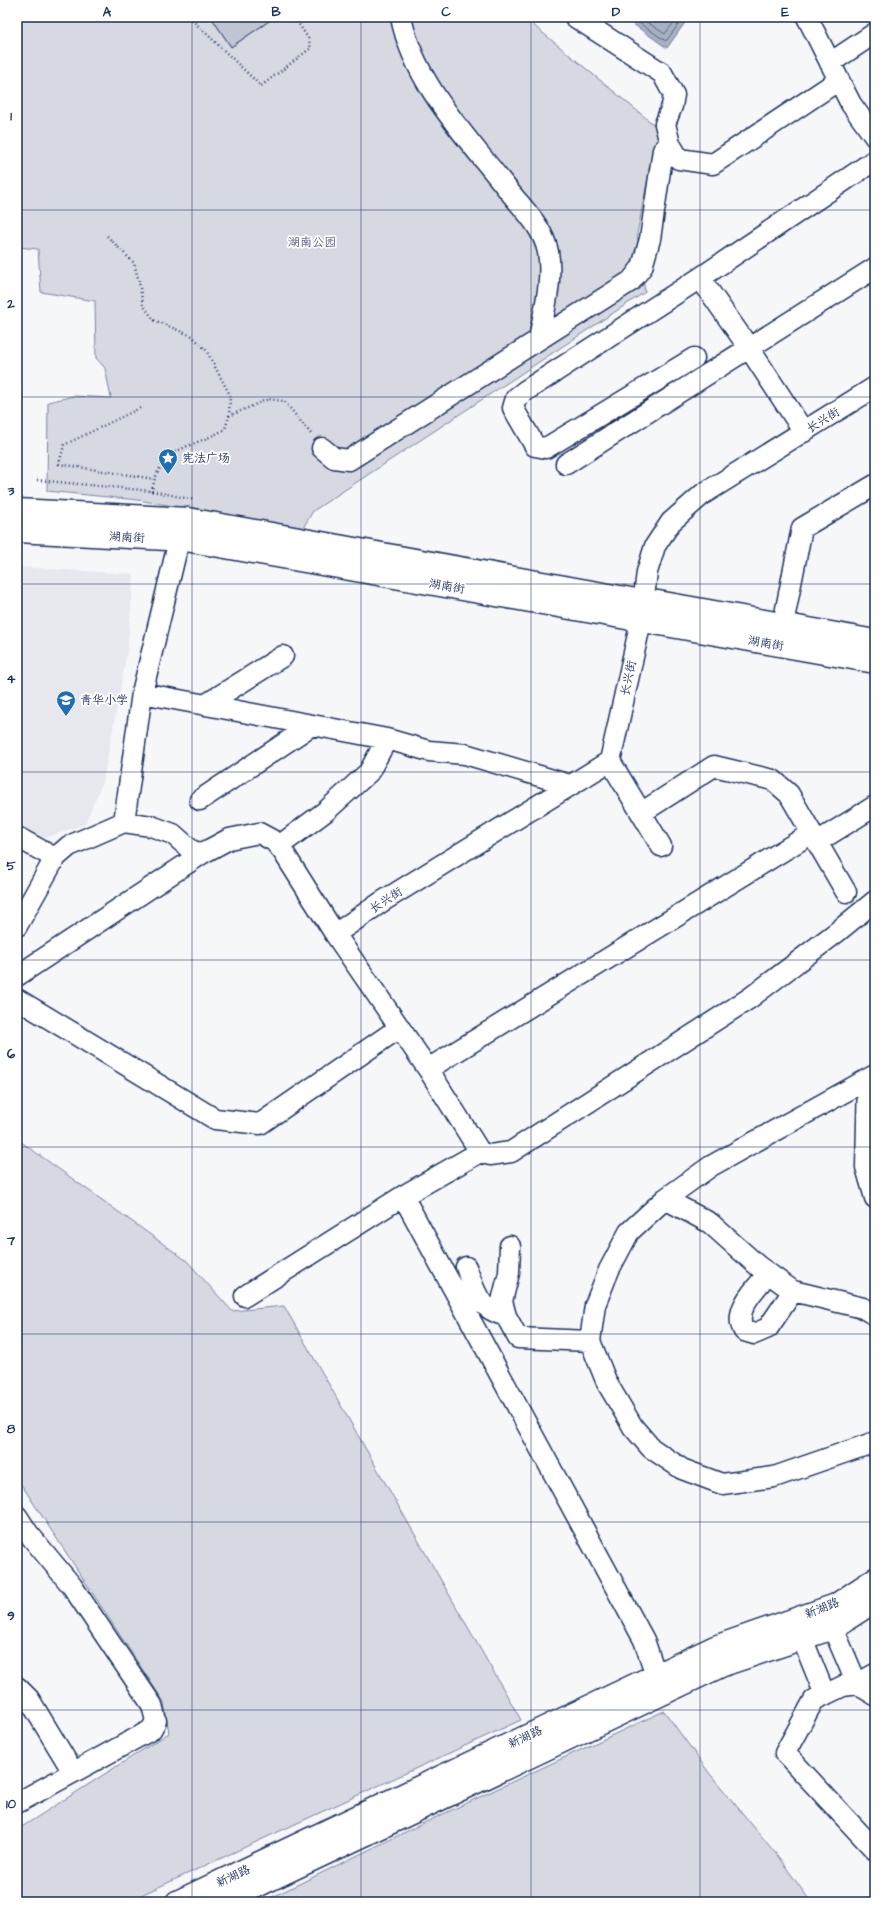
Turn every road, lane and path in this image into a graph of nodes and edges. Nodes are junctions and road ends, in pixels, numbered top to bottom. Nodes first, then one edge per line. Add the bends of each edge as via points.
1 (190, 17) edge
2 (294, 17) edge
3 (401, 17) edge
4 (575, 17) edge
5 (807, 17) edge
6 (875, 33) edge
7 (834, 72) junction
8 (875, 137) edge
9 (670, 144) junction
10 (875, 160) edge
11 (107, 236) dead end
12 (875, 268) edge
13 (700, 278) junction
14 (539, 339) junction
15 (749, 348) junction
16 (694, 358) dead end
17 (875, 387) edge
18 (140, 408) dead end
19 (229, 416) junction
20 (804, 432) junction
21 (322, 448) joint
22 (566, 464) dead end
23 (154, 479) junction
24 (37, 480) dead end
25 (875, 485) edge
26 (152, 491) junction
27 (196, 500) dead end
28 (17, 510) edge
29 (17, 531) edge
30 (179, 540) junction
31 (642, 611) junction
32 (782, 624) junction
33 (875, 641) edge
34 (283, 656) dead end
35 (875, 662) edge
36 (142, 693) junction
37 (205, 705) junction
38 (312, 725) junction
39 (387, 739) junction
40 (610, 761) junction
41 (570, 785) junction
42 (200, 800) dead end
43 (875, 806) edge
44 (641, 813) junction
45 (124, 822) junction
46 (17, 837) edge
47 (814, 837) junction
48 (279, 846) junction
49 (661, 846) dead end
50 (203, 853) junction
51 (55, 858) junction
52 (846, 892) dead end
53 (875, 901) edge
54 (17, 926) edge
55 (335, 934) junction
56 (17, 976) edge
57 (17, 999) edge
58 (399, 1028) junction
59 (428, 1070) junction
60 (872, 1077) edge
61 (480, 1152) junction
62 (698, 1176) junction
63 (402, 1196) junction
64 (875, 1198) edge
65 (664, 1199) junction
66 (698, 1216) junction
67 (510, 1246) dead end
68 (466, 1267) dead end
69 (768, 1274) junction
70 (794, 1291) junction
71 (245, 1296) dead end
72 (875, 1315) edge
73 (506, 1316) junction
74 (590, 1341) junction
75 (875, 1442) edge
76 (17, 1516) edge
77 (875, 1579) edge
78 (875, 1601) edge
79 (833, 1628) junction
80 (802, 1638) junction
81 (875, 1674) edge
82 (656, 1675) junction
83 (858, 1684) junction
84 (17, 1687) edge
85 (825, 1695) junction
86 (875, 1695) edge
87 (73, 1772) junction
88 (17, 1803) edge
89 (875, 1850) edge
90 (177, 1902) edge
91 (223, 1902) edge

1 - 2 path via 261,86 311,48 308,38
3 - 14 street via 405,37 417,66 448,111 536,222 548,251 549,283
4 - 9 street via 662,73 674,95 665,124
5 - 7 street
6 - 7 street
7 - 8 street via 851,104
7 - 9 street via 713,164 679,159
9 - 14 street via 663,150 650,239 642,266 630,281
10 - 13 street
11 - 19 path via 134,263 143,305 154,320 192,336 206,350 230,395
12 - 15 street
13 - 15 street
13 - 16 street via 525,391 516,398 513,408 535,446 546,448
14 - 21 street via 349,460 334,458
15 - 20 street
15 - 22 street
17 - 20 street, 长兴街
18 - 23 path via 64,445 59,464
19 - 21 path via 268,399 284,401
19 - 23 path via 226,429 211,438 190,443 166,459
20 - 31 street, 长兴街 via 703,494 671,522 655,546
23 - 26 path
24 - 26 path
25 - 32 street via 802,528
26 - 27 path
28 - 31 main road, 湖南街 via 188,519
29 - 30 main road, 湖南街
30 - 31 main road, 湖南街
30 - 36 street
31 - 32 main road, 湖南街
31 - 35 main road, 湖南街
31 - 40 street, 长兴街
32 - 33 main road, 湖南街
34 - 37 street
36 - 37 street
36 - 45 street
37 - 38 street
38 - 39 street
38 - 42 street
39 - 41 street via 429,751 465,754
39 - 48 street via 369,772 326,811
40 - 41 street, 长兴街
40 - 44 street
41 - 55 street, 长兴街 via 383,901
43 - 47 street
44 - 47 street via 714,766 773,780 789,794
44 - 49 street
45 - 50 street via 151,826 173,834 192,851
45 - 51 street via 69,846
46 - 51 street
47 - 52 street
47 - 59 street
48 - 50 street via 259,833 229,839
48 - 55 street
50 - 56 street
51 - 54 street
53 - 61 street via 750,998 511,1152 490,1155
55 - 58 street
57 - 58 street via 215,1119 260,1124
58 - 59 street
59 - 61 street
60 - 62 street via 711,1166
60 - 64 street via 866,1167
61 - 63 street
62 - 65 street
62 - 66 street via 695,1194
63 - 71 street
63 - 82 street via 640,1633
65 - 66 street
65 - 74 street via 629,1232 595,1305
66 - 69 street via 710,1223
67 - 73 street via 509,1273 502,1301
68 - 73 street via 480,1300 491,1312
69 - 70 street
69 - 70 street via 741,1311 740,1324 744,1331 754,1334 768,1328
70 - 72 street via 863,1308
73 - 74 street via 518,1338
74 - 75 street via 607,1382 633,1427 651,1448 682,1470 722,1484 774,1477
76 - 87 street via 72,1586 152,1704 156,1721 151,1730
77 - 82 main road, 新湖路 via 836,1605 715,1647
78 - 79 main road, 新湖路
79 - 80 main road, 新湖路
79 - 83 street
80 - 85 street
80 - 91 main road, 新湖路 via 723,1665
81 - 83 street
82 - 90 main road, 新湖路
83 - 85 street via 842,1686
83 - 86 street
84 - 87 street via 29,1699
85 - 89 street via 814,1700 785,1753
87 - 88 street

